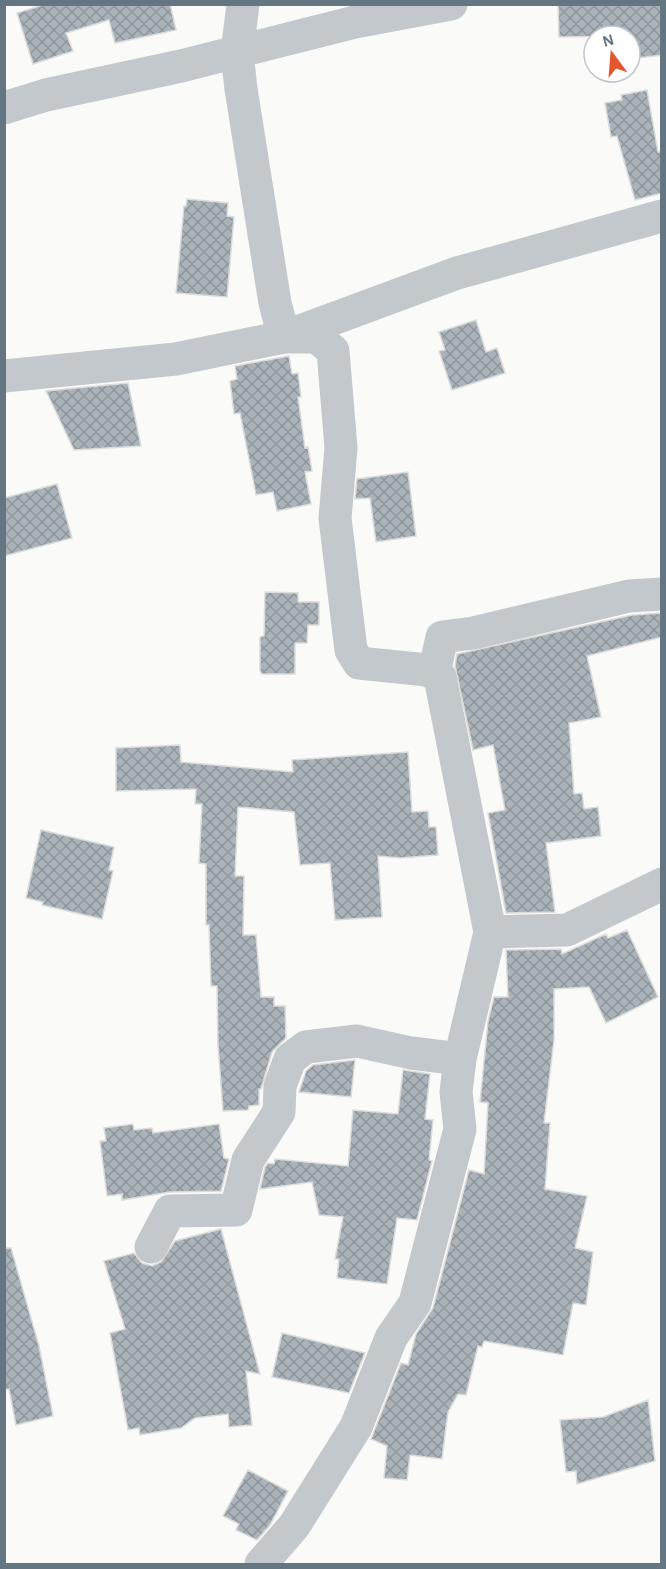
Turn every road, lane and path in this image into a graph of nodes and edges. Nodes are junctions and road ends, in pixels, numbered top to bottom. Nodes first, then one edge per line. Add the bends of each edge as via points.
1 (243, 4) edge
2 (451, 4) edge
3 (237, 53) junction
4 (4, 108) edge
5 (662, 216) edge
6 (284, 337) junction
7 (4, 376) edge
8 (662, 594) edge
9 (434, 674) junction
10 (662, 884) edge
11 (490, 932) junction
12 (460, 1059) junction
13 (152, 1247) dead end
14 (261, 1564) edge

1 - 3 street
2 - 3 street via 355,22
3 - 4 street via 46,94
3 - 6 street via 275,303
5 - 6 street via 457,273
6 - 7 street via 176,359
6 - 9 street via 317,337 333,351 341,448 335,518 351,651 359,663
8 - 9 street via 629,596 442,637
9 - 11 street via 440,677
10 - 11 street via 567,930
11 - 12 street
12 - 13 street via 357,1041 306,1047 290,1059 280,1086 279,1112 249,1160 236,1210 170,1211
12 - 14 street via 456,1092 460,1129 415,1303 391,1338 356,1427 294,1526

